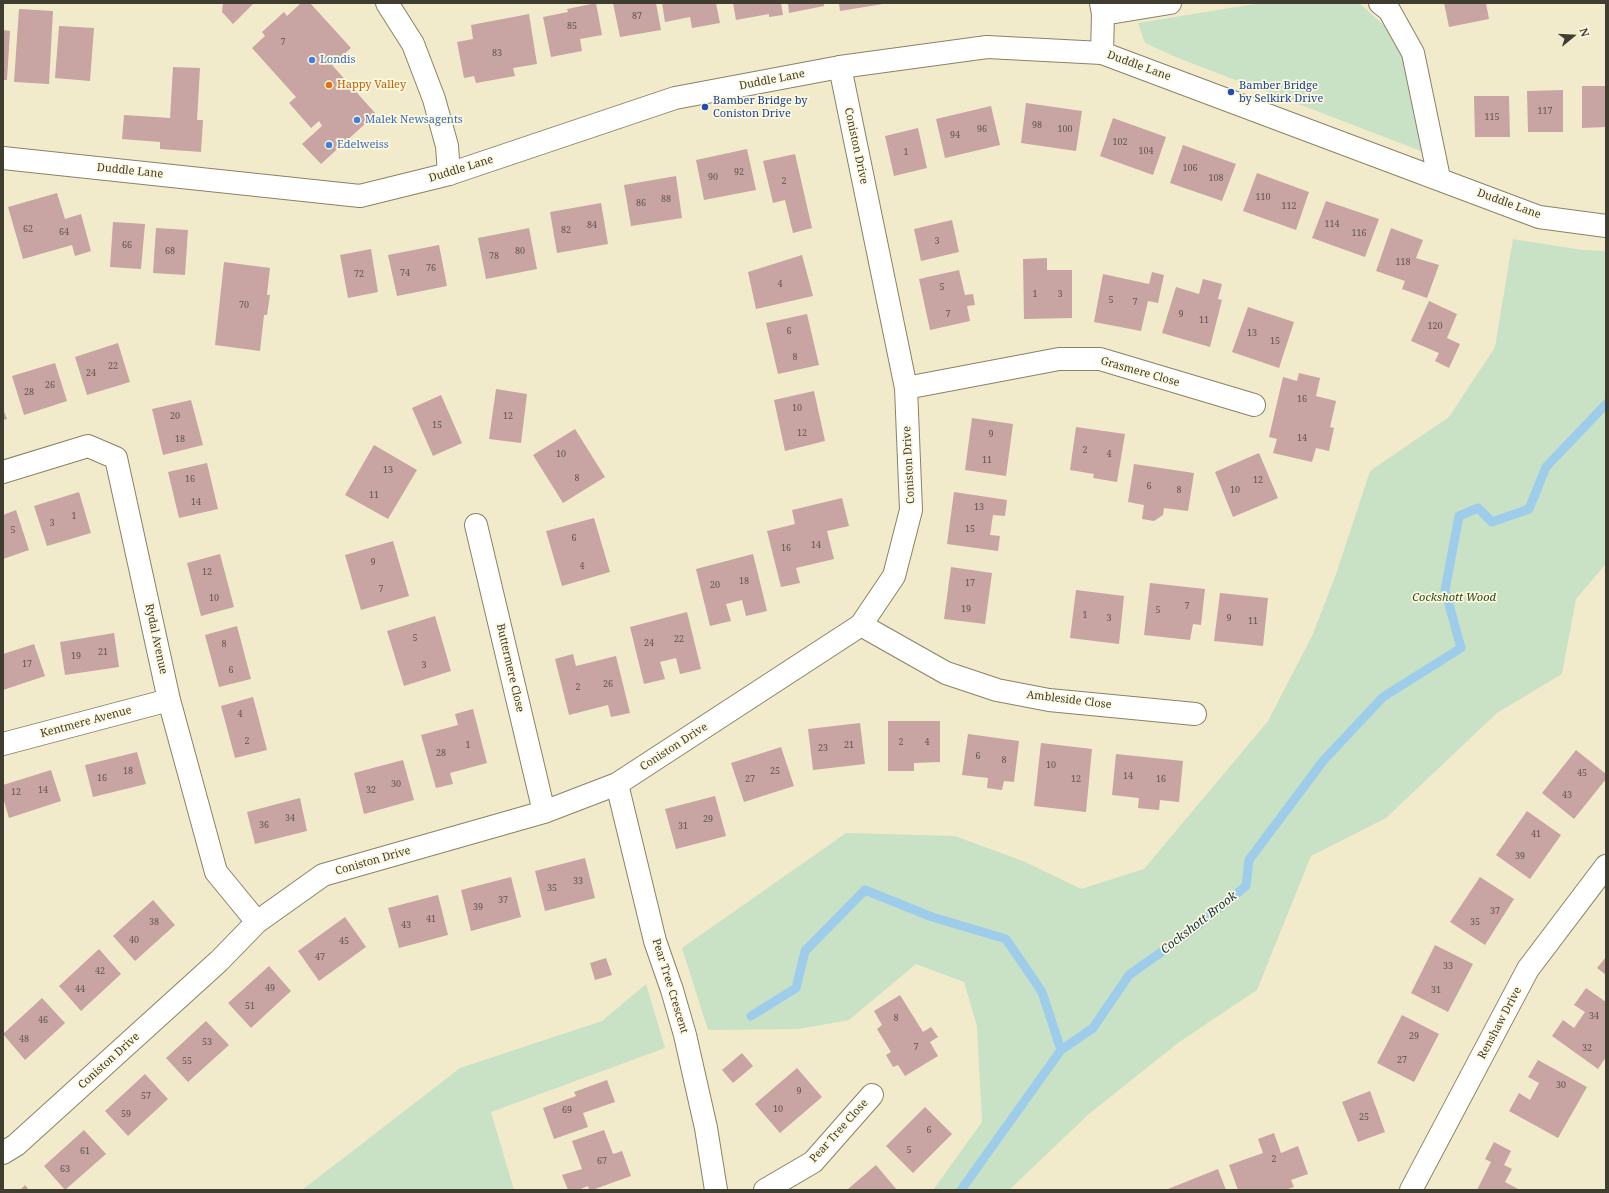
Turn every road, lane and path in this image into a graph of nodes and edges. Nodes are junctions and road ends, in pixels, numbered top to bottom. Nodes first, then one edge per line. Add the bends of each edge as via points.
1 (386, 3) edge
2 (1170, 3) edge
3 (1380, 3) edge
4 (1102, 9) edge
5 (1102, 53) junction
6 (840, 67) junction
7 (3, 158) edge
8 (449, 174) junction
9 (1439, 178) junction
10 (1606, 226) edge
11 (906, 388) junction
12 (1254, 405) dead end
13 (3, 472) edge
14 (476, 525) dead end
15 (861, 625) junction
16 (169, 700) junction
17 (1196, 714) dead end
18 (3, 744) edge
19 (617, 784) junction
20 (544, 812) junction
21 (1606, 866) edge
22 (257, 922) junction
23 (872, 1095) dead end
24 (3, 1153) edge
25 (716, 1190) edge
26 (765, 1190) edge
27 (1411, 1190) edge

1 - 8 street via 413,44 434,99 447,146
2 - 4 street
3 - 9 street via 1389,10 1413,53
4 - 5 street
5 - 6 street, Duddle Lane via 987,47
5 - 9 street, Duddle Lane
6 - 8 street, Duddle Lane via 675,98
6 - 11 street, Coniston Drive
7 - 8 street, Duddle Lane via 360,196
9 - 10 street, Duddle Lane via 1539,217
11 - 12 street, Grasmere Close via 1059,359 1100,359
11 - 15 street, Coniston Drive via 911,510 894,576
13 - 16 street, Rydal Avenue via 88,446 116,458
14 - 20 street, Buttermere Close
15 - 17 street, Ambleside Close via 946,673 997,690 1049,700
15 - 19 street, Coniston Drive
16 - 18 street, Kentmere Avenue
16 - 22 street, Rydal Avenue via 216,872
19 - 20 street, Coniston Drive
19 - 25 street, Pear Tree Crescent via 655,941 685,1035 706,1128
20 - 22 street, Coniston Drive via 323,875
21 - 27 street, Renshaw Drive via 1528,969
22 - 24 street, Coniston Drive via 219,961 16,1145
23 - 26 street, Pear Tree Close via 813,1162

